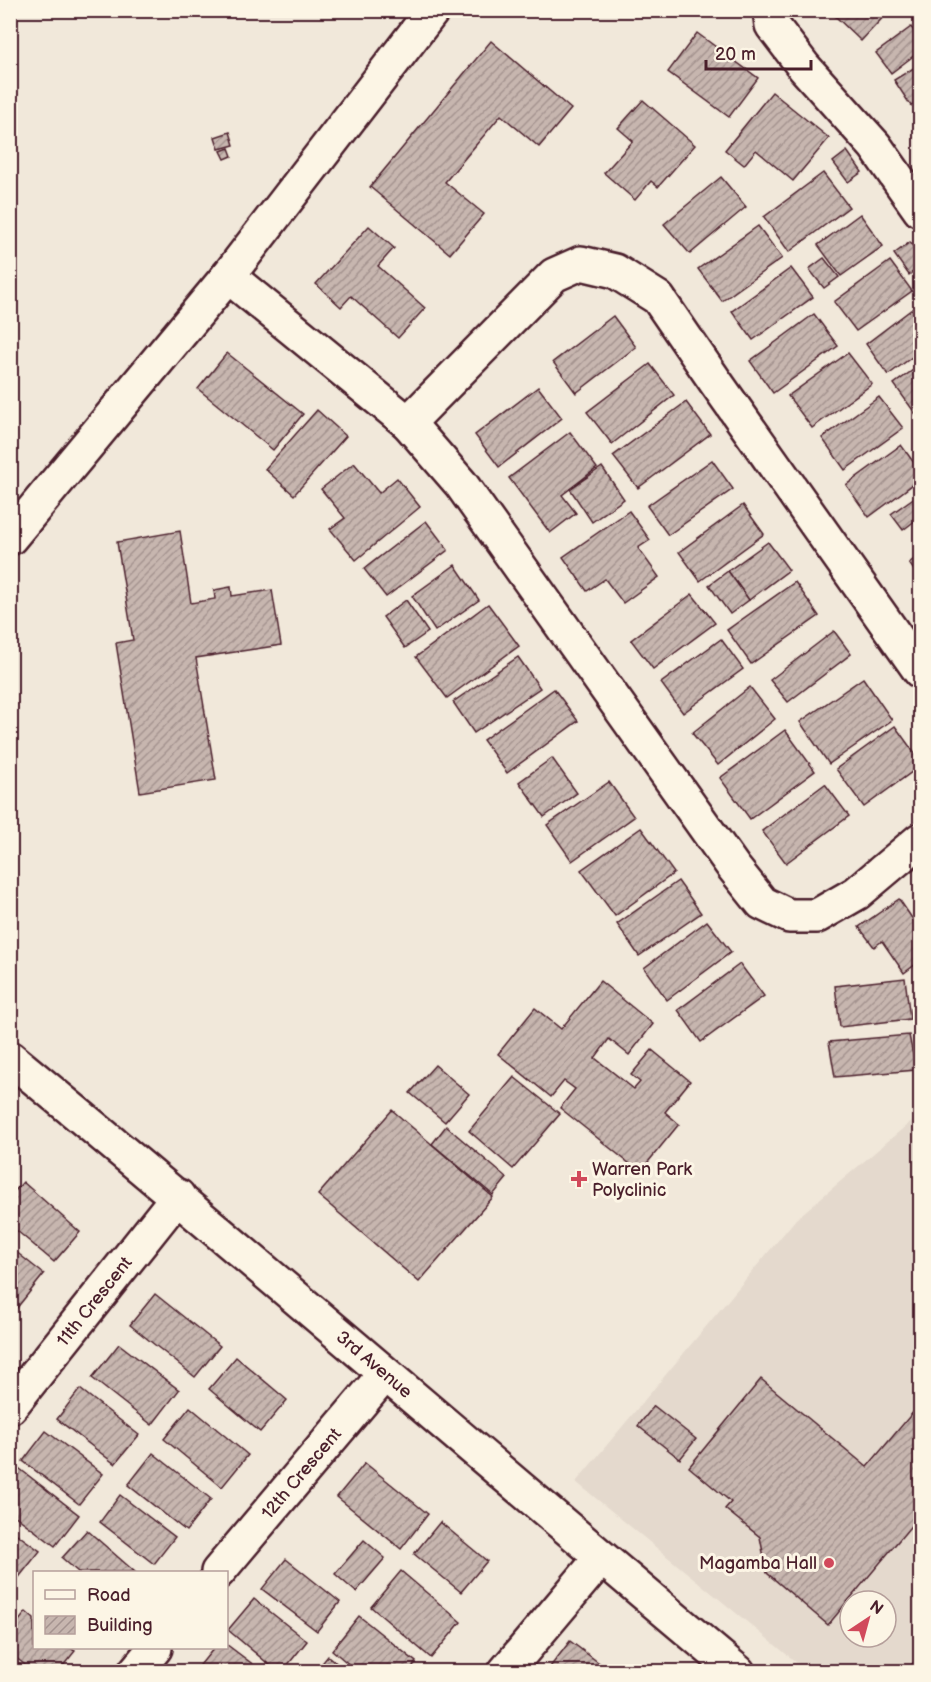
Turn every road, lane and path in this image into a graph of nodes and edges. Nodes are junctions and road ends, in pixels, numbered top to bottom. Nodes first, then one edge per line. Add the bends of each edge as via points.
1 (433, 10) edge
2 (770, 10) edge
3 (921, 210) edge
4 (228, 276) junction
5 (408, 423) junction
6 (10, 538) edge
7 (921, 671) edge
8 (921, 840) edge
9 (10, 1058) edge
10 (178, 1196) junction
11 (385, 1374) junction
12 (10, 1407) edge
13 (601, 1558) junction
14 (219, 1571) edge
15 (153, 1649) edge
16 (135, 1671) edge
17 (505, 1671) edge
18 (738, 1671) edge

1 - 4 street
2 - 3 street via 772,25 875,146
4 - 5 street
4 - 6 street
5 - 7 street via 554,275 581,263 615,271 658,298
5 - 8 street via 461,484 762,903 789,916 817,916 857,893
9 - 10 street, 3rd Avenue
10 - 11 street, 3rd Avenue
10 - 12 street, 11th Crescent
11 - 13 street, 3rd Avenue
11 - 14 street, 12th Crescent
13 - 17 street
13 - 18 street, 3rd Avenue
15 - 16 street

